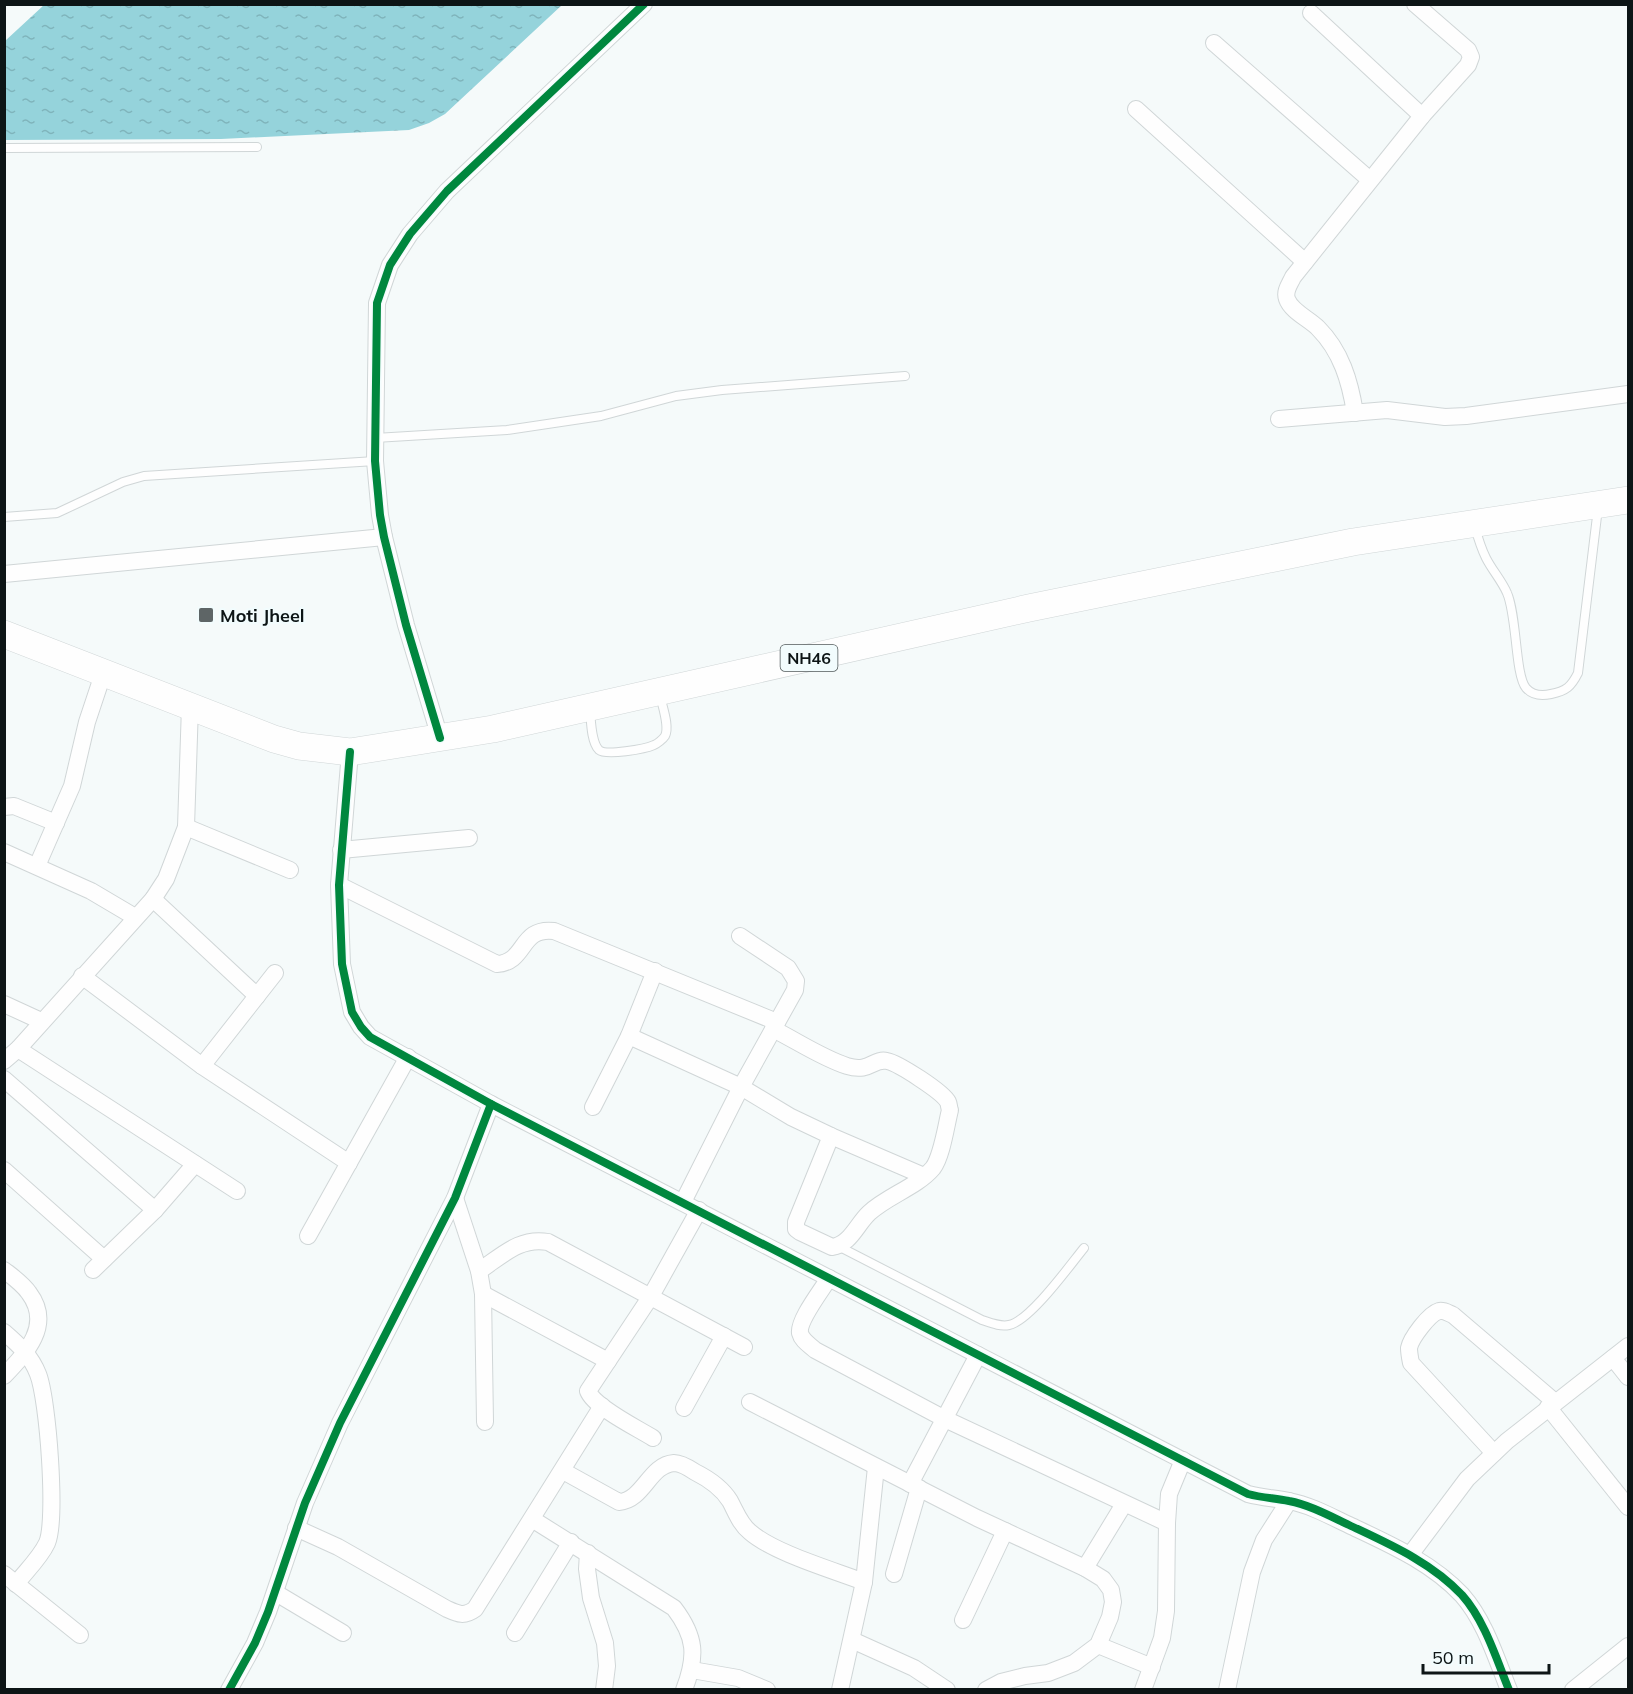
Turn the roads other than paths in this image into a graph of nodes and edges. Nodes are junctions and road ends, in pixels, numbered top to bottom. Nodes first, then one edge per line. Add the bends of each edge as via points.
1 (644, 4) edge
2 (1415, 4) edge
3 (1311, 13) dead end
4 (1214, 43) dead end
5 (1136, 109) dead end
6 (1422, 116) junction
7 (257, 147) dead end
8 (4, 148) edge
9 (1370, 180) junction
10 (1305, 262) junction
11 (905, 376) dead end
12 (1629, 394) edge
13 (1355, 413) junction
14 (1279, 419) dead end
15 (375, 438) junction
16 (375, 461) junction
17 (1629, 500) edge
18 (1598, 505) junction
19 (4, 517) edge
20 (1474, 524) junction
21 (384, 537) junction
22 (4, 574) edge
23 (4, 634) edge
24 (103, 674) junction
25 (660, 692) junction
26 (190, 706) junction
27 (589, 707) junction
28 (440, 738) junction
29 (350, 752) junction
30 (4, 807) edge
31 (56, 823) junction
32 (186, 828) junction
33 (469, 838) dead end
34 (341, 850) junction
35 (4, 852) edge
36 (37, 866) junction
37 (290, 870) dead end
38 (339, 885) junction
39 (153, 899) junction
40 (135, 917) junction
41 (740, 936) dead end
42 (655, 971) junction
43 (275, 973) dead end
44 (82, 976) junction
45 (256, 996) junction
46 (4, 1004) edge
47 (41, 1021) junction
48 (775, 1025) junction
49 (629, 1036) junction
50 (18, 1049) junction
51 (408, 1057) junction
52 (4, 1061) edge
53 (202, 1066) junction
54 (4, 1079) edge
55 (741, 1087) junction
56 (491, 1104) junction
57 (593, 1107) dead end
58 (831, 1136) junction
59 (349, 1163) junction
60 (195, 1164) junction
61 (4, 1170) edge
62 (924, 1176) junction
63 (237, 1191) dead end
64 (455, 1198) junction
65 (683, 1202) junction
66 (155, 1210) junction
67 (699, 1210) junction
68 (308, 1236) dead end
69 (832, 1245) junction
70 (1084, 1248) dead end
71 (4, 1270) edge
72 (813, 1270) junction
73 (479, 1271) junction
74 (829, 1278) junction
75 (483, 1294) junction
76 (651, 1296) junction
77 (4, 1332) edge
78 (724, 1336) junction
79 (1629, 1346) edge
80 (744, 1347) dead end
81 (27, 1352) junction
82 (978, 1355) junction
83 (1613, 1358) junction
84 (608, 1361) junction
85 (4, 1376) edge
86 (1629, 1377) edge
87 (750, 1402) dead end
88 (1551, 1404) junction
89 (602, 1406) junction
90 (684, 1408) dead end
91 (945, 1419) junction
92 (485, 1422) dead end
93 (653, 1438) dead end
94 (1494, 1453) junction
95 (1183, 1460) junction
96 (876, 1467) junction
97 (563, 1471) junction
98 (914, 1486) junction
99 (1289, 1501) junction
100 (1124, 1504) junction
101 (1629, 1507) edge
102 (532, 1519) junction
103 (1167, 1523) junction
104 (296, 1528) junction
105 (1005, 1531) junction
106 (570, 1542) junction
107 (588, 1553) junction
108 (1410, 1555) junction
109 (1085, 1568) junction
110 (894, 1574) dead end
111 (10, 1579) edge
112 (864, 1582) junction
113 (276, 1593) junction
114 (963, 1620) dead end
115 (343, 1633) dead end
116 (515, 1633) dead end
117 (80, 1635) dead end
118 (852, 1640) junction
119 (1098, 1645) junction
120 (1629, 1646) edge
121 (1152, 1668) junction
122 (692, 1670) junction
123 (1025, 1676) junction
124 (229, 1689) edge
125 (604, 1689) edge
126 (684, 1689) edge
127 (767, 1689) edge
128 (840, 1689) edge
129 (947, 1689) edge
130 (986, 1689) edge
131 (1040, 1689) edge
132 (1143, 1689) edge
133 (1227, 1689) edge
134 (1509, 1689) edge
135 (1573, 1689) edge

1 - 15 street via 447,191 410,234 390,265 377,303
2 - 6 street via 1468,50 1471,57
3 - 6 street
4 - 9 street
5 - 10 street
6 - 9 street
7 - 8 lane
9 - 10 street
10 - 13 street via 1293,277 1286,296 1289,304 1318,328 1344,366
11 - 15 lane via 676,396 601,416 507,430
12 - 13 street via 1466,416 1387,410
13 - 14 street
15 - 16 street
16 - 19 lane via 144,476 57,513
16 - 21 street
17 - 18 highway, NH46
18 - 20 highway, NH46
18 - 20 lane via 1578,673 1564,692 1543,696 1526,688 1522,680 1507,593 1485,556
20 - 25 highway, NH46 via 1353,542 1064,601
21 - 22 street
21 - 28 street
23 - 24 highway, NH46
24 - 26 highway, NH46
24 - 31 street via 72,786
25 - 27 highway, NH46
25 - 27 lane via 667,729 656,745 604,753 594,740
26 - 29 highway, NH46 via 274,739
26 - 32 street
27 - 28 highway, NH46
28 - 29 highway, NH46
29 - 34 street
30 - 31 street via 14,806
31 - 36 street
32 - 37 street
32 - 39 street via 166,879
33 - 34 street
34 - 38 street
35 - 36 street
36 - 40 street
38 - 42 street via 497,964 514,959 531,936 546,930
38 - 51 street via 342,964 352,1012 370,1037
39 - 40 street
39 - 45 street
40 - 44 street
41 - 48 street via 788,968 796,981
42 - 48 street
42 - 49 street
43 - 45 street
44 - 47 street
44 - 53 street
45 - 53 street
46 - 47 street
47 - 50 street
48 - 55 street
48 - 62 street via 845,1065 864,1069 887,1061 944,1096 950,1110 938,1159
49 - 55 street
49 - 57 street
50 - 52 street
50 - 60 street
51 - 56 street
51 - 59 street
53 - 59 street
54 - 66 street
55 - 58 street
55 - 65 street
56 - 64 street
56 - 65 street
58 - 62 street
58 - 69 street via 795,1222 800,1232
59 - 68 street
60 - 63 street
60 - 66 street
61 - 66 street via 98,1264
62 - 69 street via 867,1214 845,1242
64 - 73 street
64 - 104 street via 340,1423
65 - 67 street
67 - 72 street
67 - 76 street
69 - 70 lane via 998,1325 1021,1320
69 - 72 street
71 - 81 street via 28,1291 38,1307 38,1327
72 - 74 street
73 - 75 street
73 - 76 street via 524,1242 535,1240 548,1242
74 - 82 street
74 - 91 street via 802,1322 800,1332 804,1341
75 - 84 street
75 - 92 street
76 - 78 street
76 - 84 street
77 - 81 street
78 - 80 street
78 - 90 street
79 - 83 street
81 - 85 street
81 - 111 street via 43,1395 51,1517 46,1544
82 - 91 street
82 - 95 street
83 - 86 street
83 - 88 street
84 - 89 street via 588,1391
87 - 96 street
88 - 94 street
88 - 94 street via 1453,1315 1438,1311 1425,1322 1412,1339 1411,1363
88 - 101 street
89 - 93 street
89 - 97 street
91 - 98 street
91 - 100 street
94 - 108 street via 1467,1479
95 - 99 street via 1248,1494
95 - 103 street via 1169,1494
96 - 98 street
96 - 112 street
97 - 102 street
97 - 112 street via 619,1502 635,1497 667,1465 686,1467 720,1489 751,1533 811,1563
98 - 105 street
98 - 110 street
99 - 108 street via 1314,1508
99 - 133 street via 1264,1540 1252,1572
100 - 103 street
100 - 109 street
102 - 104 street via 475,1610 468,1615 447,1609 338,1547
102 - 106 street
103 - 121 street via 1166,1611
104 - 113 street
105 - 109 street
105 - 114 street
106 - 107 street
106 - 116 street
107 - 122 street via 674,1608 691,1638
107 - 125 street via 591,1598 605,1643
108 - 134 street via 1439,1574 1462,1596 1480,1621
109 - 119 street via 1103,1579 1111,1590 1110,1617
111 - 117 street
112 - 118 street
113 - 115 street
113 - 124 street via 255,1643
118 - 128 street
118 - 129 street via 914,1668
119 - 121 street
119 - 123 street via 1074,1663
120 - 135 street
121 - 132 street
122 - 126 street
122 - 127 street via 738,1678
123 - 130 street
123 - 131 street

